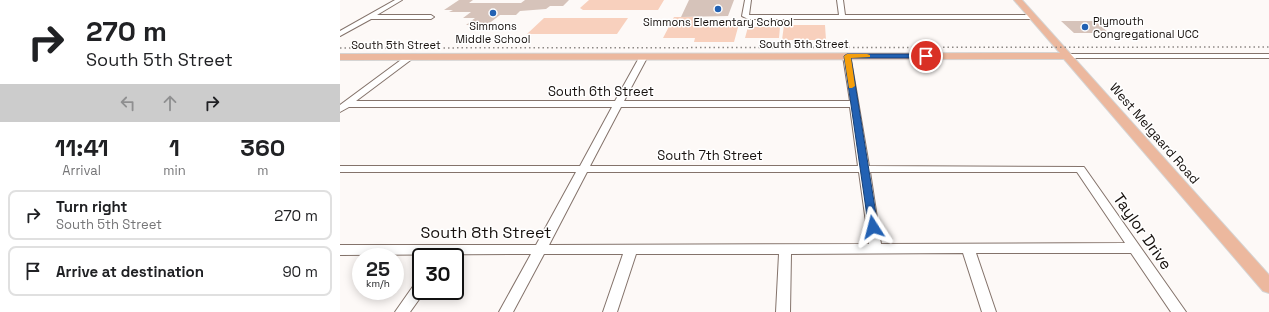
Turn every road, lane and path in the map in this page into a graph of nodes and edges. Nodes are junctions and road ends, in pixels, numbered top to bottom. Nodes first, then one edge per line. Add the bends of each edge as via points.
1 (399, 0) edge
2 (748, 0) edge
3 (840, 0) edge
4 (1018, 0) edge
5 (842, 16) junction
6 (370, 17) junction
7 (430, 17) dead end
8 (1033, 17) junction
9 (340, 34) edge
10 (412, 56) junction
11 (644, 56) junction
12 (847, 56) junction
13 (1068, 56) junction
14 (1269, 56) edge
15 (340, 57) edge
16 (618, 104) junction
17 (854, 104) junction
18 (344, 106) edge
19 (340, 169) edge
20 (864, 169) junction
21 (1080, 169) joint
22 (583, 170) junction
23 (785, 248) junction
24 (968, 248) junction
25 (1134, 248) junction
26 (540, 249) junction
27 (631, 249) junction
28 (876, 249) junction
29 (340, 250) edge
30 (412, 253) edge
31 (464, 253) edge
32 (1269, 286) edge
33 (412, 298) edge
34 (402, 312) edge
35 (506, 312) edge
36 (610, 312) edge
37 (783, 312) edge
38 (989, 312) edge
39 (1179, 312) edge

1 - 6 street
2 - 5 street via 745,16
3 - 5 street
4 - 8 main road, West Melgaard Road
5 - 8 street
6 - 7 street
6 - 9 street
8 - 13 main road, West Melgaard Road
10 - 11 main road, South 5th Street
10 - 15 main road, South 5th Street
10 - 18 street
11 - 12 main road, South 5th Street
11 - 16 street
12 - 13 main road, South 5th Street
12 - 17 street
13 - 14 street, South 5th Street
13 - 32 main road, West Melgaard Road
16 - 17 street, South 6th Street
16 - 18 street, South 6th Street
16 - 22 street
17 - 20 street
19 - 22 street, South 7th Street
20 - 21 street, South 7th Street
20 - 22 street, South 7th Street
20 - 28 street
21 - 25 street, Taylor Drive
22 - 26 street
23 - 27 street, South 8th Street
23 - 28 street, South 8th Street
23 - 37 street
24 - 25 street, South 8th Street
24 - 28 street, South 8th Street
24 - 38 street
25 - 39 street, Taylor Drive
26 - 27 street, South 8th Street
26 - 31 street, South 8th Street
26 - 35 street
27 - 36 street
29 - 30 street, South 8th Street
33 - 34 street

